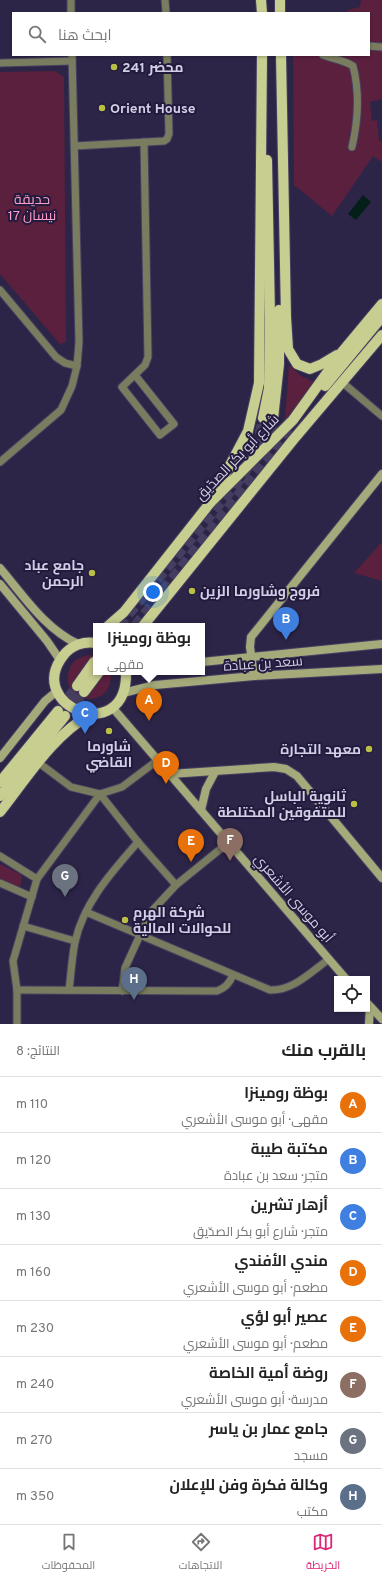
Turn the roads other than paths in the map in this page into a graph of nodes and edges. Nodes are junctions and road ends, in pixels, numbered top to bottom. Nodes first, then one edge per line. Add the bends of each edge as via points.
1 (71, 0) edge
2 (165, 0) edge
3 (262, 0) edge
4 (280, 0) edge
5 (71, 12) edge
6 (166, 12) edge
7 (262, 12) edge
8 (280, 12) edge
9 (370, 46) edge
10 (382, 47) edge
11 (167, 56) edge
12 (262, 56) edge
13 (281, 56) edge
14 (326, 56) edge
15 (72, 58) edge
16 (0, 63) edge
17 (262, 100) junction
18 (144, 142) junction
19 (283, 142) junction
20 (75, 146) junction
21 (352, 148) dead end
22 (0, 290) edge
23 (382, 304) edge
24 (382, 318) edge
25 (382, 335) edge
26 (342, 352) junction
27 (77, 366) junction
28 (135, 375) junction
29 (343, 383) junction
30 (382, 416) edge
31 (294, 423) tunnel mouth
32 (0, 462) edge
33 (382, 474) edge
34 (210, 502) junction
35 (0, 568) edge
36 (0, 584) edge
37 (111, 623) edge
38 (145, 623) edge
39 (93, 641) edge
40 (78, 644) junction
41 (382, 644) edge
42 (252, 657) junction
43 (60, 660) junction
44 (205, 662) edge
45 (93, 664) edge
46 (382, 668) edge
47 (96, 675) edge
48 (126, 675) edge
49 (254, 676) junction
50 (57, 690) junction
51 (123, 693) junction
52 (112, 707) junction
53 (92, 714) junction
54 (0, 758) edge
55 (158, 760) junction
56 (39, 763) junction
57 (215, 772) junction
58 (170, 774) junction
59 (0, 782) edge
60 (100, 794) junction
61 (0, 796) edge
62 (201, 810) junction
63 (0, 812) edge
64 (138, 842) junction
65 (229, 842) junction
66 (0, 856) edge
67 (37, 878) junction
68 (382, 878) edge
69 (0, 883) edge
70 (176, 885) junction
71 (32, 896) junction
72 (86, 912) junction
73 (23, 926) junction
74 (139, 935) junction
75 (75, 941) junction
76 (329, 959) junction
77 (233, 975) junction
78 (343, 976) edge
79 (17, 990) junction
80 (69, 990) junction
81 (122, 991) junction
82 (370, 1006) edge
83 (369, 1012) edge
84 (382, 1019) edge
85 (18, 1024) edge
86 (370, 1024) edge

1 - 5 street
2 - 6 street
3 - 7 main road
4 - 8 main road
9 - 10 street
11 - 18 street via 169,134 164,141
12 - 17 main road
13 - 19 main road
14 - 21 street via 345,60 353,66 357,80 357,124
15 - 16 street
15 - 20 street
17 - 19 main road via 268,165 268,418 280,364 279,252
17 - 34 main road via 259,383 248,431
18 - 20 street
18 - 28 street via 148,357 145,365
19 - 26 main road via 288,349 297,364 310,368
20 - 27 street via 79,342
22 - 27 street via 56,357 65,364
23 - 26 main road, شارع أبو بكر الصدّيق
24 - 31 main road
25 - 29 main road, شارع أبو بكر الصدّيق
26 - 34 main road, شارع أبو بكر الصدّيق via 293,420
27 - 32 street via 72,386 61,410
28 - 28 street via 174,424 160,435 122,387
29 - 30 street
29 - 38 main road, شارع أبو بكر الصدّيق via 293,440
33 - 42 main road via 252,636
34 - 37 main road, شارع أبو بكر الصدّيق via 124,612
35 - 40 main road via 46,622 62,636
36 - 43 main road
39 - 40 main road
40 - 43 main road
41 - 42 main road, سعد بن عبادة
42 - 44 main road, سعد بن عبادة
42 - 49 main road
43 - 50 main road via 56,670
45 - 47 main road via 80,689
46 - 49 main road, سعد بن عبادة
48 - 51 main road
49 - 51 main road, سعد بن عبادة via 155,685
50 - 53 main road via 68,706 79,712
50 - 54 main road via 45,701
51 - 52 main road
52 - 53 main road
52 - 55 main road, أبو موسى الأشعري
53 - 56 main road via 75,723
55 - 58 main road, أبو موسى الأشعري
55 - 60 street via 122,787
56 - 60 street via 71,787
56 - 63 main road
57 - 58 main road
57 - 62 main road via 206,790
57 - 68 main road via 274,767 292,772
58 - 62 main road, أبو موسى الأشعري
59 - 61 main road via 61,713
60 - 64 street
60 - 67 street
62 - 65 main road, أبو موسى الأشعري
64 - 70 street
64 - 72 street via 102,883
65 - 70 street
65 - 76 main road, أبو موسى الأشعري
66 - 67 street
67 - 71 street
69 - 71 street
70 - 74 street via 150,913
71 - 73 street
72 - 74 street
72 - 75 street
73 - 75 street
73 - 79 street via 13,960
74 - 77 street
74 - 81 street via 125,968
75 - 80 street
76 - 77 street via 288,988 279,991 270,990
76 - 78 main road, أبو موسى الأشعري
77 - 81 street via 224,988 217,991
79 - 80 street
79 - 85 street
80 - 81 street
82 - 84 main road
83 - 86 main road

